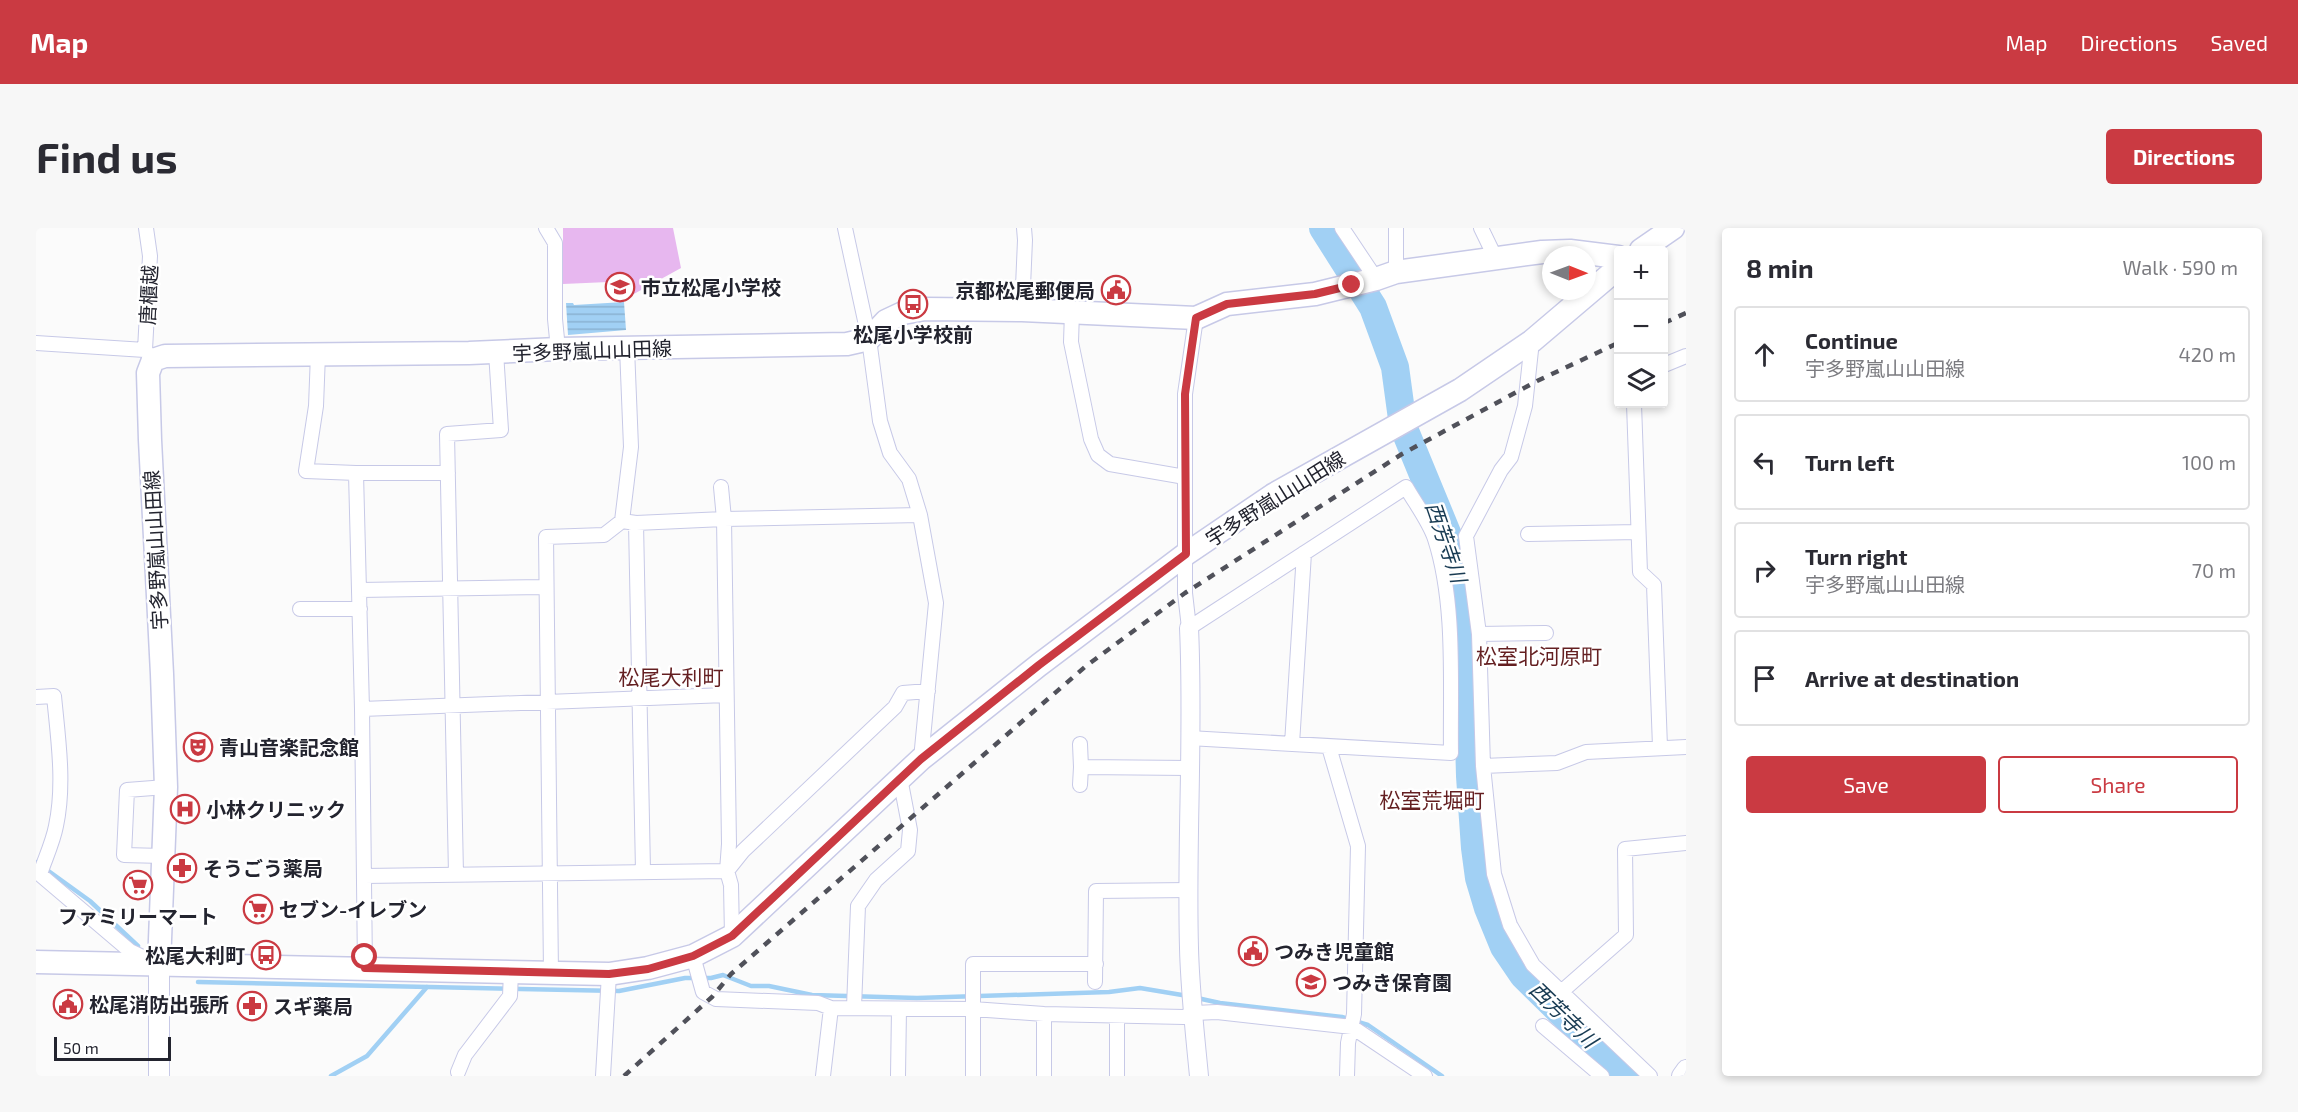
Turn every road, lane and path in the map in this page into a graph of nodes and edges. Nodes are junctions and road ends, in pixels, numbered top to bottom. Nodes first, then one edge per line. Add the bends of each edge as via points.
1 (146, 228) edge
2 (546, 228) edge
3 (845, 228) edge
4 (1024, 228) edge
5 (1342, 228) edge
6 (1396, 228) edge
7 (1480, 228) edge
8 (1673, 228) edge
9 (1647, 246) edge
10 (1614, 256) edge
11 (1496, 260) junction
12 (1614, 271) edge
13 (1374, 279) junction
14 (1022, 310) junction
15 (1072, 312) junction
16 (1196, 318) junction
17 (869, 339) junction
18 (1532, 341) junction
19 (36, 343) edge
20 (627, 348) junction
21 (558, 349) junction
22 (496, 352) junction
23 (318, 354) junction
24 (149, 355) junction
25 (1686, 356) edge
26 (1668, 363) edge
27 (1634, 408) edge
28 (356, 473) junction
29 (448, 473) junction
30 (1185, 477) junction
31 (721, 488) dead end
32 (920, 516) junction
33 (724, 519) junction
34 (629, 522) junction
35 (1638, 532) junction
36 (1528, 534) dead end
37 (1304, 553) junction
38 (1186, 554) junction
39 (545, 587) junction
40 (451, 588) junction
41 (360, 590) junction
42 (300, 609) dead end
43 (360, 609) junction
44 (1189, 628) junction
45 (1546, 633) dead end
46 (1479, 634) junction
47 (928, 691) junction
48 (726, 695) junction
49 (36, 697) edge
50 (640, 697) junction
51 (549, 701) junction
52 (452, 706) junction
53 (362, 709) junction
54 (1189, 738) junction
55 (1080, 744) dead end
56 (1292, 744) junction
57 (1329, 747) junction
58 (1660, 747) junction
59 (1686, 747) edge
60 (921, 759) junction
61 (1483, 766) junction
62 (1081, 767) junction
63 (1189, 768) junction
64 (900, 778) junction
65 (1080, 785) dead end
66 (166, 787) junction
67 (1686, 843) edge
68 (163, 856) junction
69 (644, 871) junction
70 (727, 871) junction
71 (38, 873) edge
72 (551, 873) junction
73 (456, 874) junction
74 (364, 876) junction
75 (1189, 890) junction
76 (732, 936) junction
77 (693, 956) junction
78 (36, 962) edge
79 (1096, 964) junction
80 (159, 965) junction
81 (365, 968) junction
82 (511, 972) junction
83 (551, 973) junction
84 (1095, 982) dead end
85 (609, 985) junction
86 (1560, 993) junction
87 (854, 1007) junction
88 (831, 1008) junction
89 (899, 1009) junction
90 (973, 1009) junction
91 (1194, 1013) junction
92 (1044, 1014) junction
93 (1117, 1017) junction
94 (1353, 1021) junction
95 (1543, 1026) dead end
96 (1686, 1069) edge
97 (458, 1072) dead end
98 (159, 1076) edge
99 (603, 1076) edge
100 (823, 1076) edge
101 (898, 1076) edge
102 (973, 1076) edge
103 (1044, 1076) edge
104 (1117, 1076) edge
105 (1198, 1076) edge
106 (1347, 1076) edge
107 (1425, 1076) edge
108 (1602, 1076) edge
109 (1650, 1076) edge
110 (1681, 1076) edge

1 - 24 street, 唐櫃越 via 150,256
2 - 21 street via 555,243
3 - 17 street
4 - 14 street
5 - 13 street
6 - 13 street
7 - 11 street
8 - 9 main road
10 - 11 main road via 1570,251
11 - 13 main road
12 - 18 main road, 宇多野嵐山山田線
13 - 16 main road via 1315,294 1227,304
14 - 15 main road
14 - 17 main road via 925,309 903,313 886,321
15 - 16 main road
15 - 30 street via 1071,342 1091,439 1098,455 1110,464
16 - 30 street via 1185,394
17 - 20 main road, 宇多野嵐山山田線 via 847,344
17 - 32 street via 880,421 890,453 909,479
18 - 38 main road, 宇多野嵐山山田線 via 1460,390 1273,495
18 - 46 street via 1525,406 1511,457 1466,536
19 - 24 street
20 - 21 main road, 宇多野嵐山山田線
20 - 34 street
21 - 22 main road, 宇多野嵐山山田線
22 - 23 main road, 宇多野嵐山山田線
22 - 29 street via 501,430 447,434
23 - 24 main road, 宇多野嵐山山田線
23 - 28 street via 316,406 306,471
24 - 66 main road, 宇多野嵐山山田線
25 - 26 street
27 - 35 street
28 - 29 street
28 - 41 street
29 - 40 street
30 - 38 street
31 - 33 street
32 - 33 street
32 - 47 street via 936,603
33 - 34 street
33 - 48 street
34 - 39 street via 604,535 546,537
34 - 50 street
35 - 36 street
35 - 58 street via 1640,572 1654,585
37 - 44 street
37 - 56 street
37 - 57 street via 1406,487 1435,537 1446,594 1451,753
38 - 44 street
38 - 60 main road, 宇多野嵐山山田線
39 - 40 street
39 - 51 street
40 - 41 street
40 - 52 street
41 - 43 street
42 - 43 street
43 - 53 street
44 - 54 street
45 - 46 street
46 - 61 street
47 - 60 street
47 - 70 street via 903,693 895,707 743,851
48 - 50 street
48 - 70 street
49 - 71 street via 54,696 59,759 56,827
50 - 51 street
50 - 69 street
51 - 52 street
51 - 72 street
52 - 53 street
52 - 73 street
53 - 74 street
54 - 56 street
54 - 63 street
55 - 62 street
56 - 57 street
57 - 94 street via 1358,846
58 - 59 street
58 - 61 street via 1586,752 1557,762
60 - 64 main road, 宇多野嵐山山田線
61 - 86 street via 1494,874 1510,925 1533,965
62 - 63 street
62 - 65 street
63 - 75 street
64 - 76 main road, 宇多野嵐山山田線
64 - 87 street via 910,830 908,851 876,880 858,906
66 - 68 main road, 宇多野嵐山山田線
66 - 68 street via 127,790 124,855
67 - 86 street via 1625,849 1626,935
68 - 80 main road, 宇多野嵐山山田線
69 - 70 street
69 - 72 street
70 - 76 street
71 - 80 street via 130,951
72 - 73 street
72 - 83 street
73 - 74 street
74 - 81 street
75 - 79 street via 1096,891
75 - 91 street
76 - 77 main road, 宇多野嵐山山田線
77 - 85 main road, 宇多野嵐山山田線
77 - 88 street via 703,992 716,999 818,1003
78 - 80 main road, 宇多野嵐山山田線
79 - 84 street
79 - 90 street via 974,964
80 - 81 main road, 宇多野嵐山山田線
80 - 98 main road
81 - 82 main road, 宇多野嵐山山田線
82 - 83 main road, 宇多野嵐山山田線
82 - 97 street via 510,996 465,1056
83 - 85 main road, 宇多野嵐山山田線
85 - 99 street
86 - 109 street
87 - 88 street
87 - 89 street
88 - 100 street
89 - 90 street
89 - 101 street
90 - 92 street
90 - 102 street
91 - 93 street via 1184,1017
91 - 94 street
91 - 105 street
92 - 93 street
92 - 103 street
93 - 104 street
94 - 106 street
94 - 107 street
95 - 108 street
96 - 110 street

